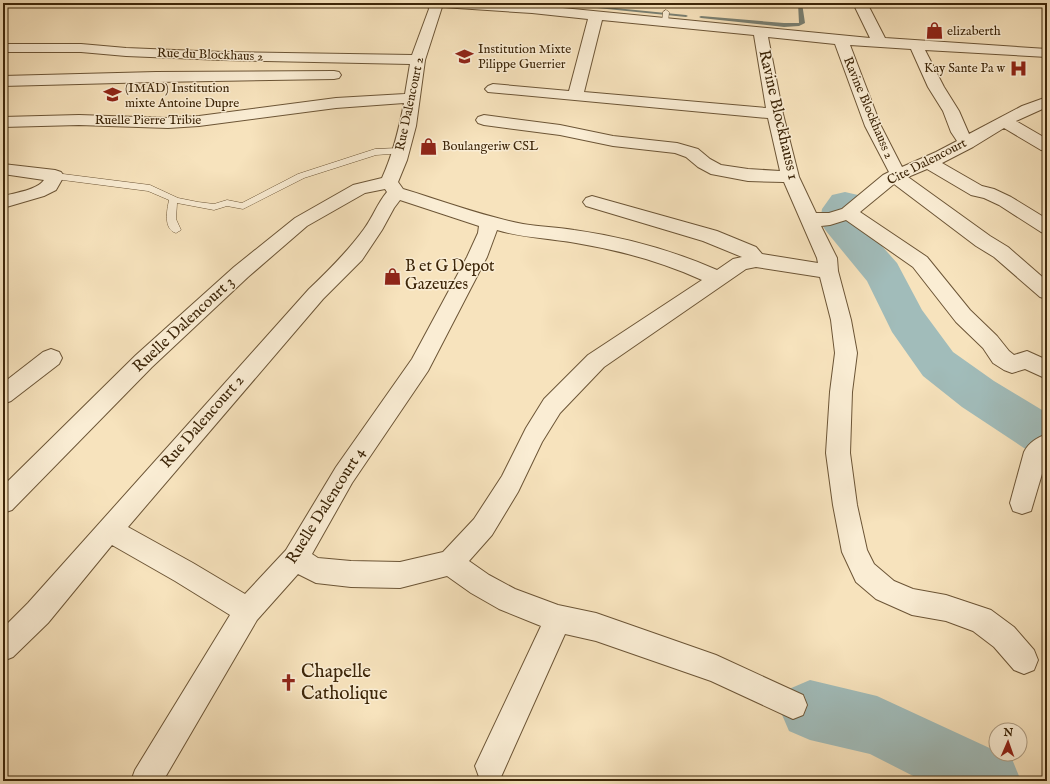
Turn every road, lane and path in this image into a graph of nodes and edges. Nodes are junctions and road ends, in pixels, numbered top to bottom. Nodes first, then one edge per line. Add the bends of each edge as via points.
1 (434, 3) edge
2 (440, 3) edge
3 (462, 3) edge
4 (860, 3) edge
5 (596, 16) junction
6 (760, 32) junction
7 (841, 40) junction
8 (880, 43) junction
9 (916, 45) junction
10 (3, 48) edge
11 (1047, 52) edge
12 (418, 60) junction
13 (334, 75) dead end
14 (3, 81) edge
15 (494, 89) dead end
16 (575, 96) junction
17 (412, 98) junction
18 (1047, 102) edge
19 (775, 114) junction
20 (484, 120) dead end
21 (1004, 121) junction
22 (3, 122) edge
23 (966, 142) junction
24 (1047, 146) edge
25 (401, 151) junction
26 (928, 162) junction
27 (3, 169) edge
28 (55, 176) junction
29 (897, 176) junction
30 (790, 177) junction
31 (393, 188) junction
32 (174, 199) junction
33 (3, 202) edge
34 (592, 202) dead end
35 (848, 214) junction
36 (809, 220) junction
37 (489, 222) junction
38 (1047, 228) edge
39 (176, 230) dead end
40 (756, 260) junction
41 (828, 270) junction
42 (719, 279) junction
43 (1047, 292) edge
44 (51, 358) dead end
45 (1047, 370) edge
46 (3, 395) edge
47 (1047, 444) edge
48 (3, 502) edge
49 (1022, 503) dead end
50 (108, 530) junction
51 (295, 559) junction
52 (450, 563) junction
53 (248, 611) junction
54 (558, 619) junction
55 (3, 647) edge
56 (1024, 660) dead end
57 (793, 705) dead end
58 (490, 766) dead end
59 (146, 781) edge

1 - 12 street, Rue Dalencourt 2 via 436,8
2 - 3 street
3 - 5 street
4 - 8 street
5 - 6 street via 665,17
5 - 16 street
6 - 7 street
6 - 19 street, Ravine Blockhauss 1
7 - 8 street
7 - 29 street, Ravine Blockhauss 2 via 862,97
8 - 9 street
9 - 11 street
9 - 23 street
10 - 12 street, Rue du Blockhaus 2 via 81,48 223,56
12 - 17 street, Rue Dalencourt 2
13 - 14 street
15 - 16 street
16 - 19 street
17 - 22 street, Ruelle Pierre Tribie via 328,104 168,123 79,120
17 - 25 street, Rue Dalencourt 2
18 - 21 street, Cite Dalencourt
19 - 30 street, Ravine Blockhauss 1
20 - 30 street via 560,130 613,141 677,148 692,153 704,164 717,170 748,175
21 - 23 street, Cite Dalencourt
21 - 24 street
23 - 26 street, Cite Dalencourt
25 - 31 street, Rue Dalencourt 2
25 - 32 lane via 376,152 301,176 243,206 227,203 214,206
26 - 29 street, Cite Dalencourt
26 - 38 street via 977,191 1005,201
27 - 28 street
28 - 32 lane via 150,188
28 - 33 street via 50,186 38,192
29 - 35 street, Cite Dalencourt via 873,192
29 - 43 street via 1001,252
30 - 36 street, Ravine Blockhauss 1
31 - 37 street
31 - 48 street, Ruelle Dalencourt 3 via 359,189 301,222 144,361
31 - 50 street, Rue Dalencourt 2 via 376,226 355,256 316,294
32 - 39 lane via 171,217
34 - 40 street via 710,236 749,252
35 - 36 street, Cite Dalencourt via 830,219
35 - 45 street via 920,262 963,316 990,342 1001,357 1012,364 1027,360
36 - 41 street, Ravine Blockhauss 1 via 821,241
37 - 42 street via 518,230 574,236 610,244 662,257
37 - 51 street, Ruelle Dalencourt 4 via 477,257 420,365 344,474
40 - 41 street
40 - 42 street via 740,264
41 - 56 street, Ravine Blockhauss 1 via 841,320 846,354 838,453 855,552 865,573 885,590 912,602 946,608 981,620 1004,637
42 - 52 street via 596,361 552,406 534,435 510,484 483,527
44 - 46 street
47 - 49 street via 1036,452
50 - 53 street
50 - 55 street, Rue Dalencourt 2 via 38,613
51 - 52 street via 316,570 351,574 400,575
51 - 53 street, Ruelle Dalencourt 4
52 - 54 street via 508,600
53 - 59 street, Ruelle Dalencourt 4
54 - 57 street via 596,627 716,669
54 - 58 street

